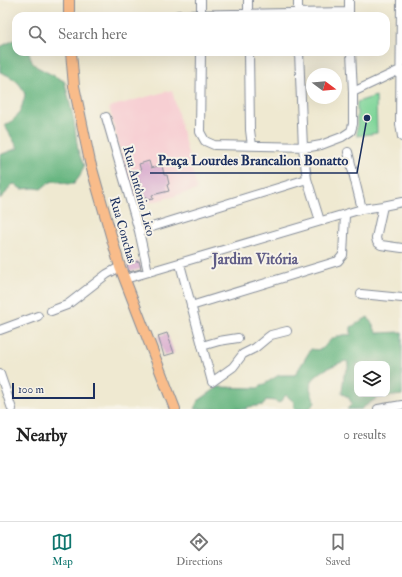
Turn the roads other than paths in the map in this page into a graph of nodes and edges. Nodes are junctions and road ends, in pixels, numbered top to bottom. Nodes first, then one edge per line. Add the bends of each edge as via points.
1 (69, 0) edge
2 (201, 0) edge
3 (248, 0) edge
4 (298, 0) edge
5 (349, 0) edge
6 (401, 0) edge
7 (69, 12) edge
8 (201, 12) edge
9 (248, 12) edge
10 (298, 12) edge
11 (349, 12) edge
12 (71, 56) edge
13 (201, 56) edge
14 (249, 56) edge
15 (299, 56) edge
16 (351, 56) edge
17 (402, 69) edge
18 (353, 92) junction
19 (106, 117) dead end
20 (401, 123) edge
21 (402, 137) edge
22 (252, 146) junction
23 (303, 148) junction
24 (348, 152) dead end
25 (307, 179) junction
26 (402, 202) edge
27 (383, 206) junction
28 (362, 209) junction
29 (345, 214) junction
30 (320, 221) junction
31 (138, 231) junction
32 (402, 248) edge
33 (180, 264) junction
34 (120, 267) junction
35 (148, 272) junction
36 (125, 280) junction
37 (361, 294) dead end
38 (402, 298) edge
39 (191, 306) junction
40 (51, 311) dead end
41 (38, 316) dead end
42 (0, 330) edge
43 (287, 331) dead end
44 (238, 338) dead end
45 (202, 346) junction
46 (0, 374) edge
47 (402, 404) edge
48 (12, 409) edge
49 (175, 409) edge
50 (378, 409) edge

1 - 7 main road
2 - 8 street
3 - 9 street
4 - 10 street
5 - 11 street
6 - 17 street
12 - 34 main road, Rua Conchas via 74,86 90,162
13 - 22 street via 202,136 209,144
14 - 22 street
15 - 23 street
16 - 18 street
17 - 18 street
17 - 20 street
18 - 23 street via 352,128 348,134 315,147
19 - 31 street, Rua Antônio Lico
20 - 21 street
22 - 23 street
23 - 25 street
24 - 28 street
25 - 30 street
25 - 31 street
26 - 27 street
27 - 28 street
27 - 32 street via 376,241 381,245
28 - 29 street
29 - 30 street
29 - 39 street via 343,255 338,262
30 - 33 street
31 - 35 street, Rua Antônio Lico
33 - 35 street
33 - 39 street
34 - 36 main road, Rua Conchas
34 - 40 street via 67,305
35 - 36 street
36 - 49 main road, Rua Conchas
37 - 38 street
39 - 45 street
41 - 42 street
43 - 45 street via 271,335 243,354 233,367 212,382
44 - 45 street
46 - 48 street
47 - 50 street

